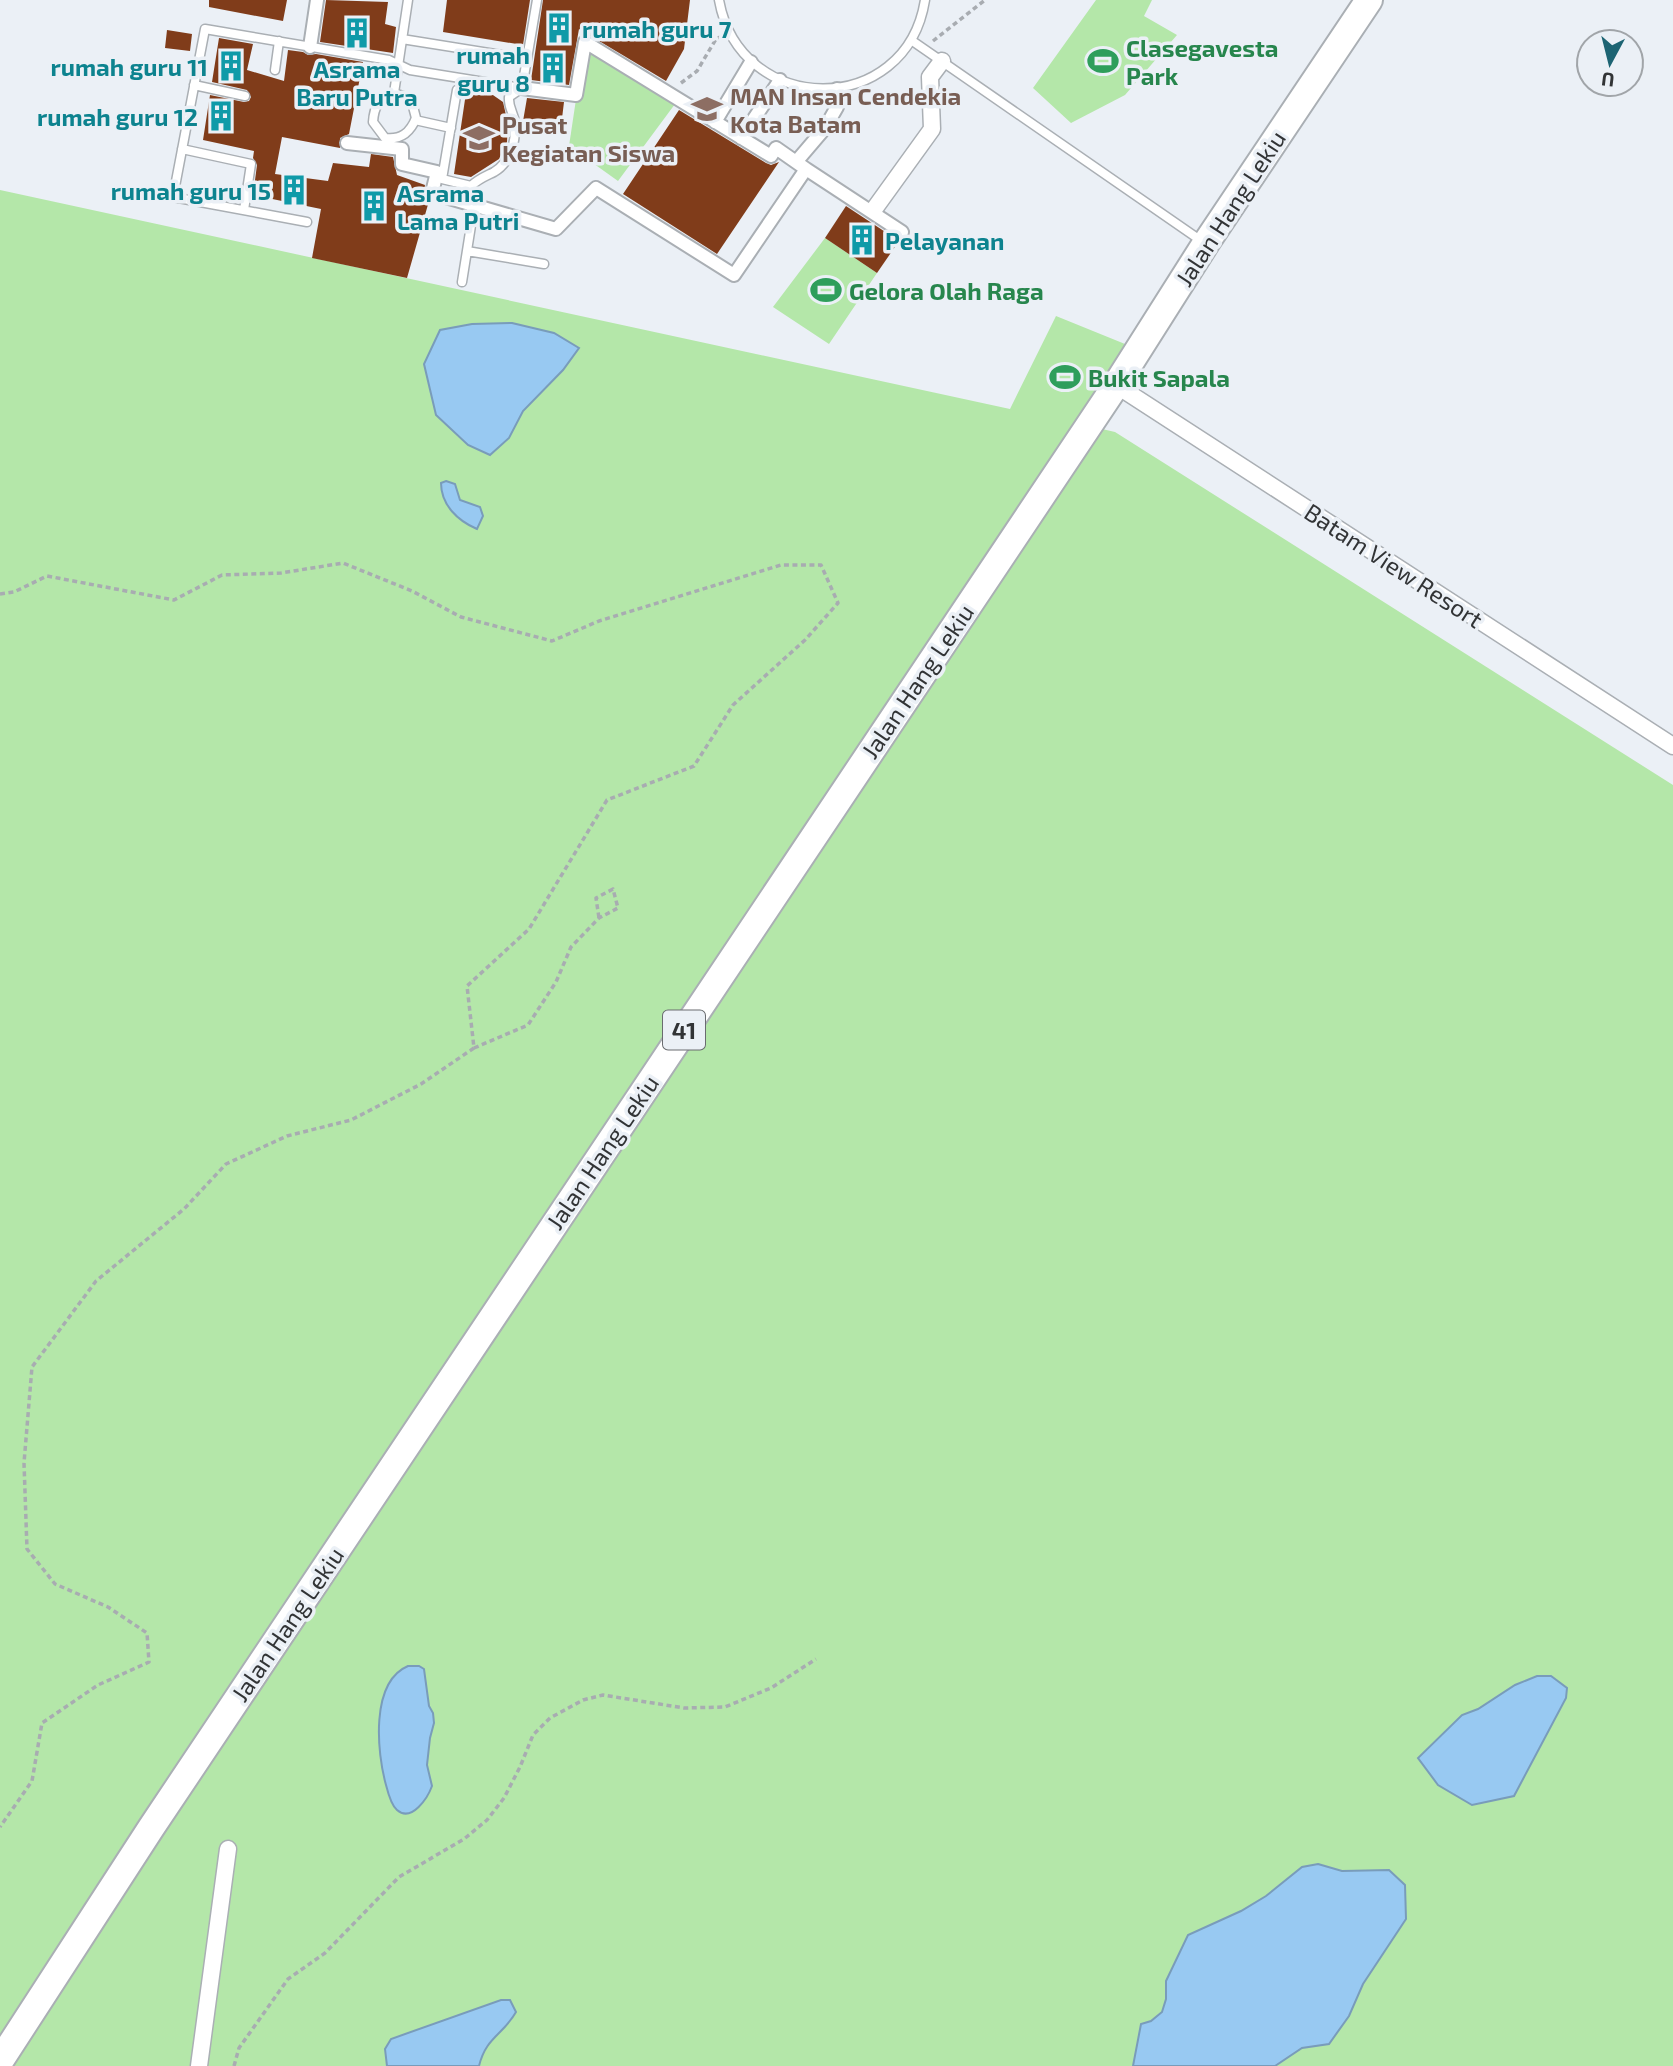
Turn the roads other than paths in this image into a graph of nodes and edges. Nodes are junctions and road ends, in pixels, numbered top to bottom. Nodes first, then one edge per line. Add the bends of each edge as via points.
1 (317, 0) edge
2 (408, 0) edge
3 (537, 0) edge
4 (719, 0) edge
5 (925, 0) edge
6 (1369, 0) edge
7 (402, 39) junction
8 (911, 40) junction
9 (279, 41) junction
10 (310, 47) junction
11 (527, 59) junction
12 (942, 61) junction
13 (751, 62) junction
14 (398, 66) junction
15 (275, 70) dead end
16 (779, 80) junction
17 (194, 85) junction
18 (522, 88) junction
19 (836, 89) junction
20 (457, 90) dead end
21 (394, 93) junction
22 (245, 96) dead end
23 (415, 120) junction
24 (715, 122) junction
25 (451, 128) junction
26 (741, 138) junction
27 (348, 143) dead end
28 (182, 149) junction
29 (801, 166) junction
30 (471, 186) junction
31 (143, 194) dead end
32 (173, 197) junction
33 (469, 204) junction
34 (876, 208) dead end
35 (244, 209) junction
36 (307, 222) dead end
37 (902, 232) dead end
38 (1206, 243) junction
39 (467, 250) junction
40 (544, 264) dead end
41 (462, 282) dead end
42 (1116, 384) junction
43 (1673, 746) edge
44 (228, 1849) dead end
45 (0, 2061) edge
46 (199, 2066) edge

1 - 10 street
2 - 7 lane
3 - 11 lane
4 - 13 lane via 730,33
5 - 8 lane
6 - 38 highway, Jalan Hang Lekiu / 41
7 - 11 lane
7 - 14 lane
8 - 12 lane
8 - 19 lane via 879,73
9 - 10 lane
9 - 15 lane
9 - 17 lane via 205,29
10 - 14 lane via 389,60
11 - 18 lane
12 - 34 street via 930,77 932,129
12 - 38 lane
13 - 16 lane
13 - 24 street
14 - 18 lane
14 - 21 lane
16 - 19 lane via 813,89
16 - 26 street
17 - 22 lane
17 - 28 lane
18 - 24 street via 576,95 585,42
18 - 30 lane via 509,97 516,137 510,153 498,170
19 - 29 street via 837,107
20 - 25 lane
21 - 23 lane via 411,99
21 - 23 lane via 373,111 378,132 395,139
23 - 25 lane
24 - 26 street
25 - 30 lane via 442,179
26 - 29 street via 771,156 776,148
27 - 33 street via 402,149 402,164 437,172 432,193
28 - 32 lane
28 - 35 lane via 251,164
29 - 33 street via 734,275 596,188 556,229
29 - 37 street
30 - 33 lane
31 - 32 lane
32 - 35 lane
33 - 39 lane via 473,213
35 - 36 lane
38 - 42 highway, Jalan Hang Lekiu / 41
39 - 40 lane
39 - 41 lane
42 - 43 street, Batam View Resort
42 - 45 highway, Jalan Hang Lekiu / 41 via 150,1828
44 - 46 street

